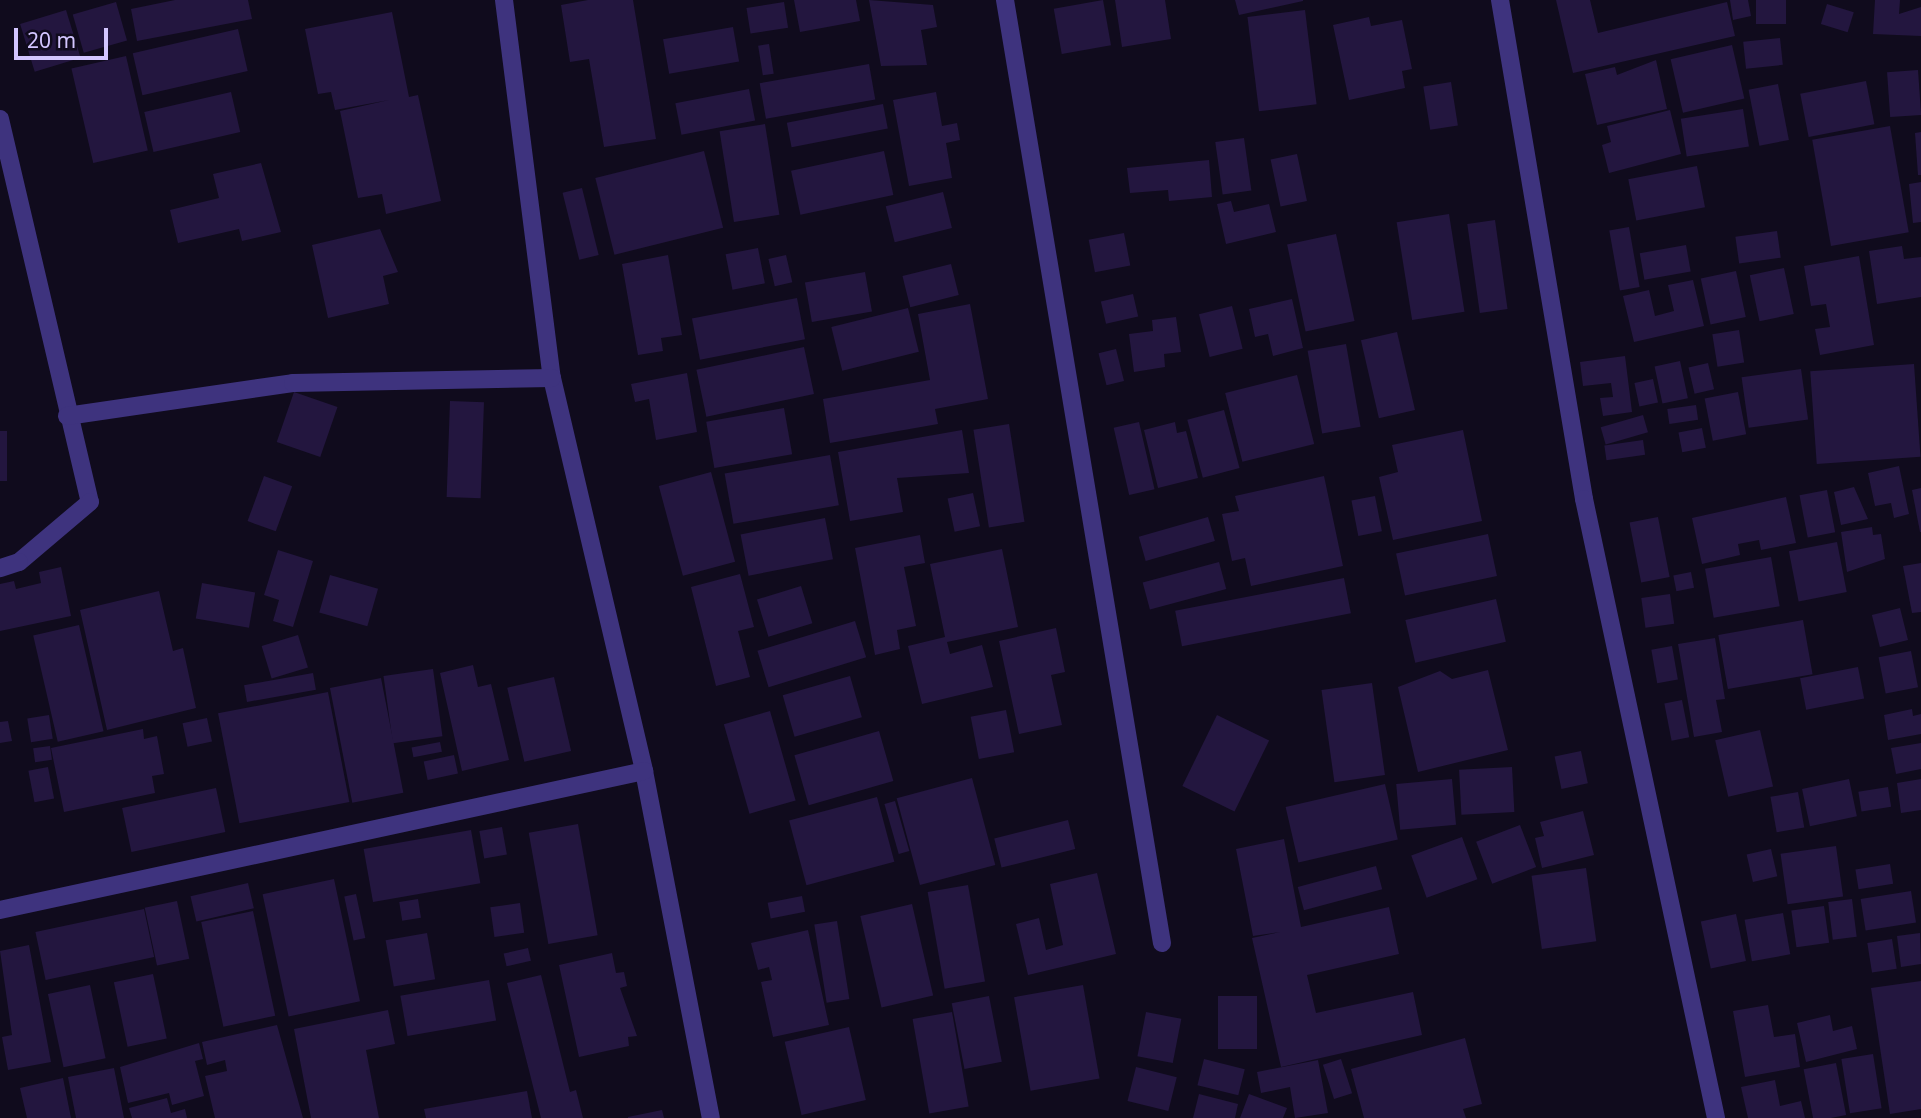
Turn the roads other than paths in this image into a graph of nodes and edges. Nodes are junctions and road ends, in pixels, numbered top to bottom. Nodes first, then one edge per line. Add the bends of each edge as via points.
1 (504, 0) edge
2 (1005, 0) edge
3 (1500, 0) edge
4 (0, 119) edge
5 (552, 378) junction
6 (67, 415) junction
7 (0, 568) edge
8 (645, 771) junction
9 (0, 910) edge
10 (1162, 943) dead end
11 (711, 1118) edge
12 (1716, 1118) edge

1 - 5 street
2 - 10 street
3 - 12 street via 1584,499
4 - 6 street
5 - 6 street via 293,383
5 - 8 street
6 - 7 street via 90,502 19,562
8 - 9 street
8 - 11 street

